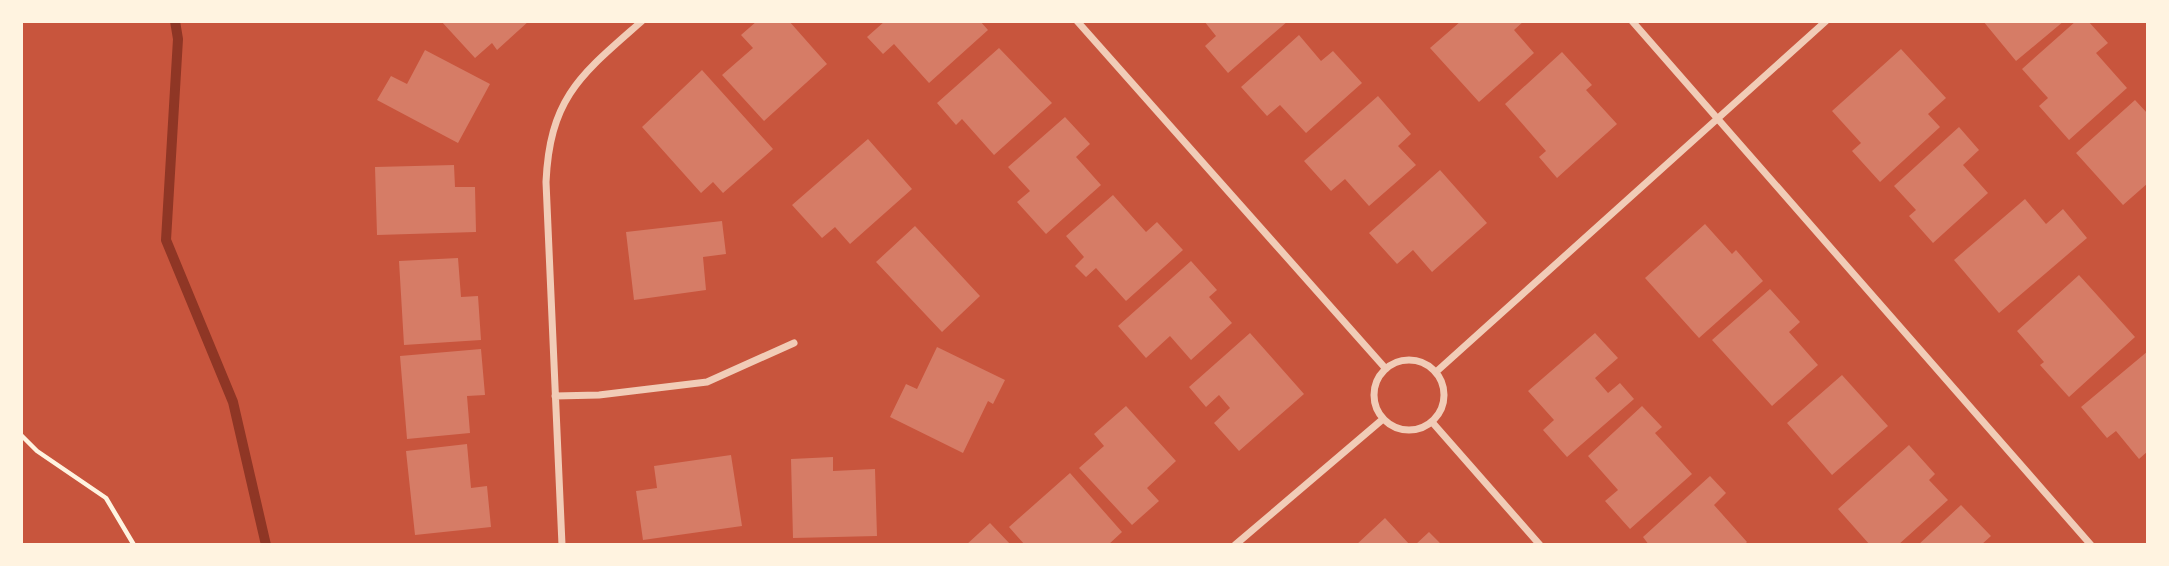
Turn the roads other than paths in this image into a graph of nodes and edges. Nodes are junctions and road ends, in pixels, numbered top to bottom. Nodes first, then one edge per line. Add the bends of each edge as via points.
1 (642, 21) edge
2 (1077, 21) edge
3 (1632, 21) edge
4 (1826, 21) edge
5 (1716, 119) junction
6 (794, 343) dead end
7 (1386, 369) junction
8 (1436, 372) junction
9 (555, 396) junction
10 (1383, 419) junction
11 (1432, 422) junction
12 (562, 545) edge
13 (1235, 545) edge
14 (1539, 545) edge
15 (2091, 545) edge

1 - 9 street via 582,76 565,98 547,149
2 - 7 street
3 - 5 street
4 - 5 street
5 - 8 street
5 - 15 street
6 - 9 street via 707,383
7 - 8 street via 1413,360
7 - 10 street via 1374,391
8 - 11 street via 1444,400
9 - 12 street
10 - 11 street via 1404,430
10 - 13 street
11 - 14 street

